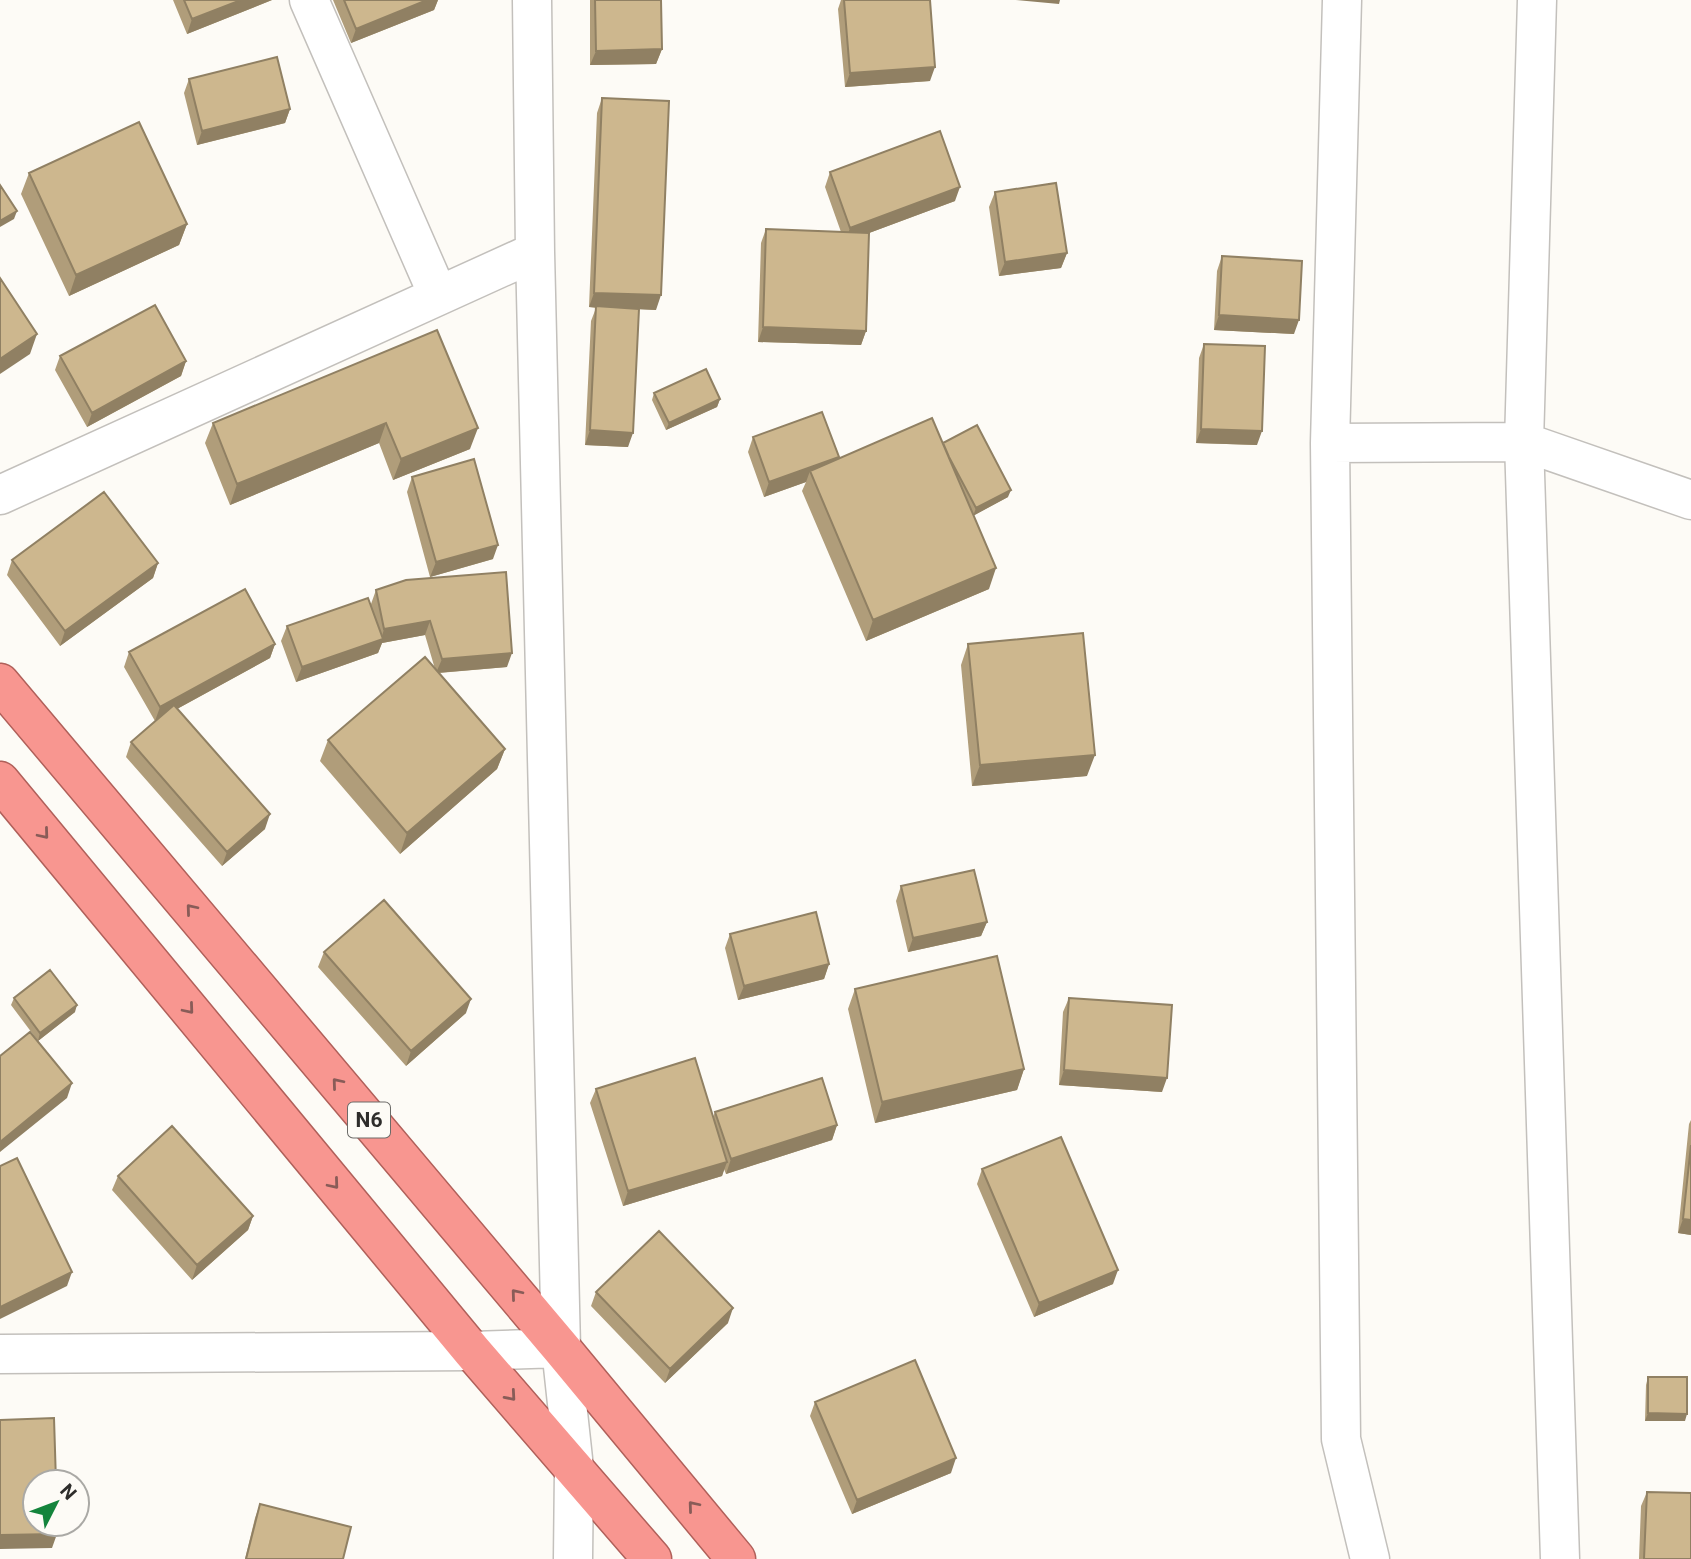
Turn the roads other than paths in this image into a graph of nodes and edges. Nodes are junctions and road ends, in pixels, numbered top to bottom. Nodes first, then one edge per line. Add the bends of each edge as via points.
1 (309, 0) edge
2 (533, 0) edge
3 (1342, 0) edge
4 (1537, 0) edge
5 (536, 252) junction
6 (438, 295) junction
7 (1524, 442) junction
8 (1331, 443) junction
9 (0, 495) edge
10 (1691, 500) edge
11 (0, 683) edge
12 (0, 781) edge
13 (561, 1348) junction
14 (472, 1351) junction
15 (0, 1354) edge
16 (575, 1468) junction
17 (573, 1559) edge
18 (652, 1559) edge
19 (736, 1559) edge
20 (1370, 1559) edge
21 (1560, 1559) edge

1 - 6 street
2 - 5 street
3 - 8 street
4 - 7 street
5 - 6 street
5 - 13 street
6 - 9 street
7 - 8 street
7 - 10 street
7 - 21 street
8 - 20 street via 1341,1439
13 -> 11 highway, N6
12 -> 14 highway
13 - 14 street
13 - 16 street
19 -> 13 highway, N6
14 - 15 street
14 -> 16 highway
16 - 17 street
16 - 18 highway

